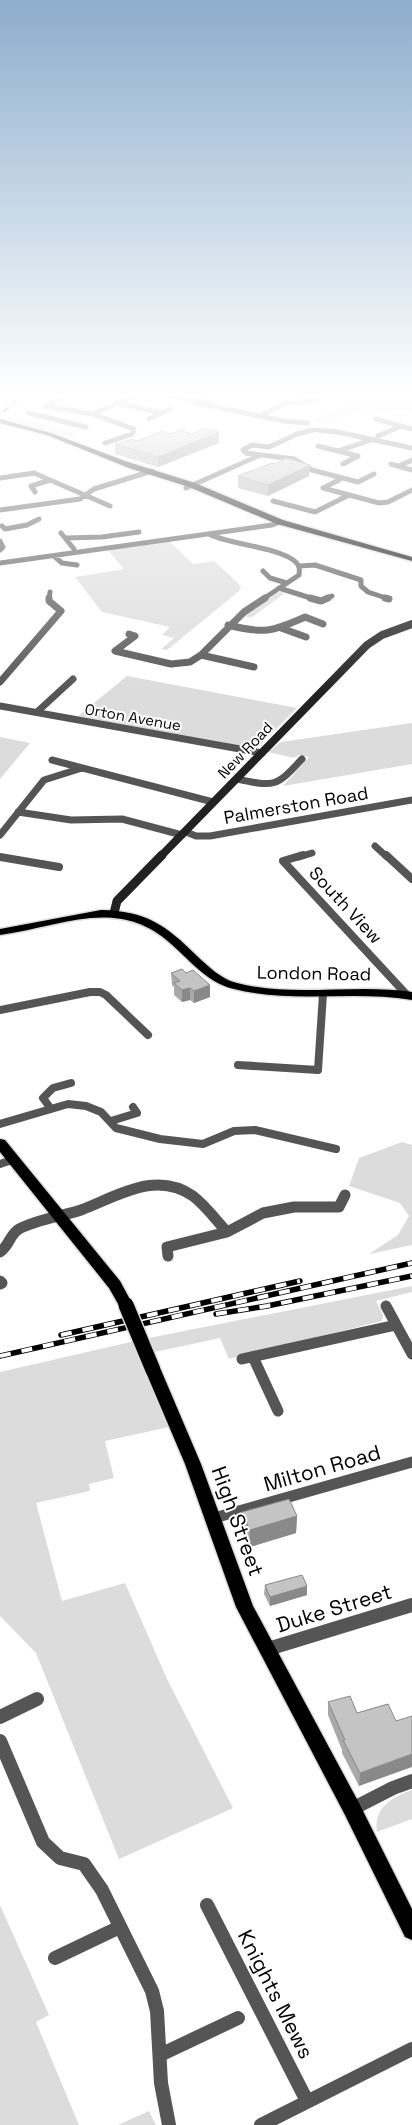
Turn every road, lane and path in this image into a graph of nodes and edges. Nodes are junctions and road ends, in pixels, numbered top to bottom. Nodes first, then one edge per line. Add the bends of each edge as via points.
1 (84, 494) joint
2 (206, 494) edge
3 (213, 494) edge
4 (342, 494) edge
5 (404, 494) edge
6 (347, 496) junction
7 (273, 501) dead end
8 (110, 506) dead end
9 (240, 506) junction
10 (0, 510) edge
11 (39, 519) dead end
12 (280, 522) junction
13 (1, 525) edge
14 (133, 526) dead end
15 (139, 532) junction
16 (60, 533) dead end
17 (209, 534) junction
18 (65, 538) junction
19 (2, 540) edge
20 (149, 543) junction
21 (74, 549) dead end
22 (0, 550) edge
23 (0, 555) edge
24 (54, 556) junction
25 (412, 559) edge
26 (3, 563) edge
27 (77, 565) dead end
28 (299, 566) junction
29 (263, 571) dead end
30 (287, 584) junction
31 (279, 588) junction
32 (50, 592) dead end
33 (332, 596) dead end
34 (389, 599) dead end
35 (321, 601) junction
36 (330, 605) dead end
37 (323, 624) dead end
38 (412, 624) edge
39 (228, 626) junction
40 (281, 628) junction
41 (129, 634) dead end
42 (306, 637) dead end
43 (201, 655) junction
44 (254, 667) dead end
45 (73, 679) dead end
46 (0, 682) edge
47 (0, 706) edge
48 (37, 712) junction
49 (262, 753) junction
50 (302, 759) dead end
51 (52, 760) dead end
52 (82, 768) junction
53 (237, 779) junction
54 (412, 800) edge
55 (213, 802) junction
56 (18, 812) junction
57 (184, 833) junction
58 (0, 835) edge
59 (375, 846) dead end
60 (312, 853) dead end
61 (0, 857) edge
62 (59, 867) dead end
63 (412, 879) edge
64 (114, 913) junction
65 (0, 932) edge
66 (323, 994) junction
67 (409, 995) edge
68 (0, 1010) edge
69 (148, 1035) dead end
70 (238, 1065) dead end
71 (71, 1083) dead end
72 (133, 1107) dead end
73 (51, 1109) junction
74 (111, 1121) junction
75 (0, 1124) edge
76 (0, 1143) edge
77 (336, 1149) dead end
78 (6, 1162) edge
79 (345, 1195) dead end
80 (58, 1218) junction
81 (227, 1232) junction
82 (0, 1252) edge
83 (168, 1256) dead end
84 (386, 1306) dead end
85 (396, 1325) junction
86 (412, 1354) edge
87 (253, 1357) junction
88 (242, 1360) dead end
89 (278, 1411) dead end
90 (412, 1462) edge
91 (214, 1518) junction
92 (412, 1605) edge
93 (268, 1649) junction
94 (37, 1699) dead end
95 (0, 1717) edge
96 (0, 1741) edge
97 (412, 1781) edge
98 (352, 1809) junction
99 (207, 1905) dead end
100 (120, 1927) junction
101 (412, 1930) edge
102 (55, 1958) dead end
103 (238, 2018) dead end
104 (412, 2049) edge
105 (160, 2055) junction
106 (308, 2101) junction
107 (169, 2125) edge
108 (261, 2125) edge

1 - 8 street
1 - 10 street via 76,500
2 - 9 main road
3 - 9 main road
4 - 6 street
5 - 6 street via 386,503
6 - 7 street via 316,512
9 - 12 main road
11 - 13 street via 15,528 5,529
12 - 17 street
12 - 25 main road
14 - 15 street
15 - 18 street
15 - 20 street
16 - 18 street
17 - 20 street
17 - 28 street via 227,542 278,553
18 - 21 street
19 - 22 street
20 - 24 street
23 - 26 street
24 - 26 street
24 - 27 street via 62,563
28 - 30 street via 298,575
28 - 34 street via 315,565 361,580 368,592
29 - 30 street via 270,578
30 - 31 street
31 - 35 street
31 - 39 street
32 - 46 street via 49,601 61,611
33 - 35 street
35 - 36 street
37 - 40 street via 305,617
38 - 49 street, New Road via 382,635 367,645
39 - 40 street via 258,632
39 - 43 street
40 - 42 street
41 - 43 street via 135,636 115,651 171,664 190,662
43 - 44 street
45 - 48 street
47 - 48 street, Orton Avenue
48 - 49 street, Orton Avenue
49 - 53 street, New Road
50 - 53 street via 276,784 265,786
51 - 52 street
52 - 55 street
52 - 56 street via 44,780
53 - 55 street, New Road
54 - 57 street, Palmerston Road via 210,836
55 - 57 street, New Road
56 - 57 street, Palmerston Road via 71,820 122,819
56 - 58 street
57 - 64 street, New Road via 116,901
59 - 63 street
60 - 67 street, South View via 282,861
61 - 62 street
64 - 65 main road, London Road via 86,914
64 - 66 main road, London Road via 149,922 214,977 232,986 260,992
66 - 67 main road, London Road via 373,992
66 - 70 street via 318,1070
68 - 69 street via 100,992
71 - 73 street via 47,1092 43,1098
72 - 74 street via 137,1113
73 - 74 street via 68,1104 86,1106
73 - 75 street
74 - 77 street via 124,1131 192,1143 203,1144 243,1130 255,1130
76 - 78 main road, High Street
78 - 80 main road, High Street
79 - 81 street via 339,1207 294,1207 263,1213
80 - 81 street via 148,1184 162,1183 188,1191
80 - 82 street via 20,1229 14,1233 8,1247
80 - 91 main road, High Street, bridge via 115,1285 126,1305
81 - 83 street via 167,1247
84 - 85 street
85 - 86 street
85 - 87 street
87 - 88 street
87 - 89 street
90 - 91 street, Milton Road
91 - 93 main road, High Street via 245,1606
92 - 93 street, Duke Street
93 - 98 main road, High Street
94 - 95 street
96 - 100 street via 43,1842 60,1858 84,1864 102,1890
97 - 98 street
98 - 101 main road, High Street
99 - 106 street, Knights Mews
100 - 102 street
100 - 105 street via 152,1991 157,2010
103 - 105 street
104 - 106 street
105 - 107 street via 161,2083
106 - 108 street

